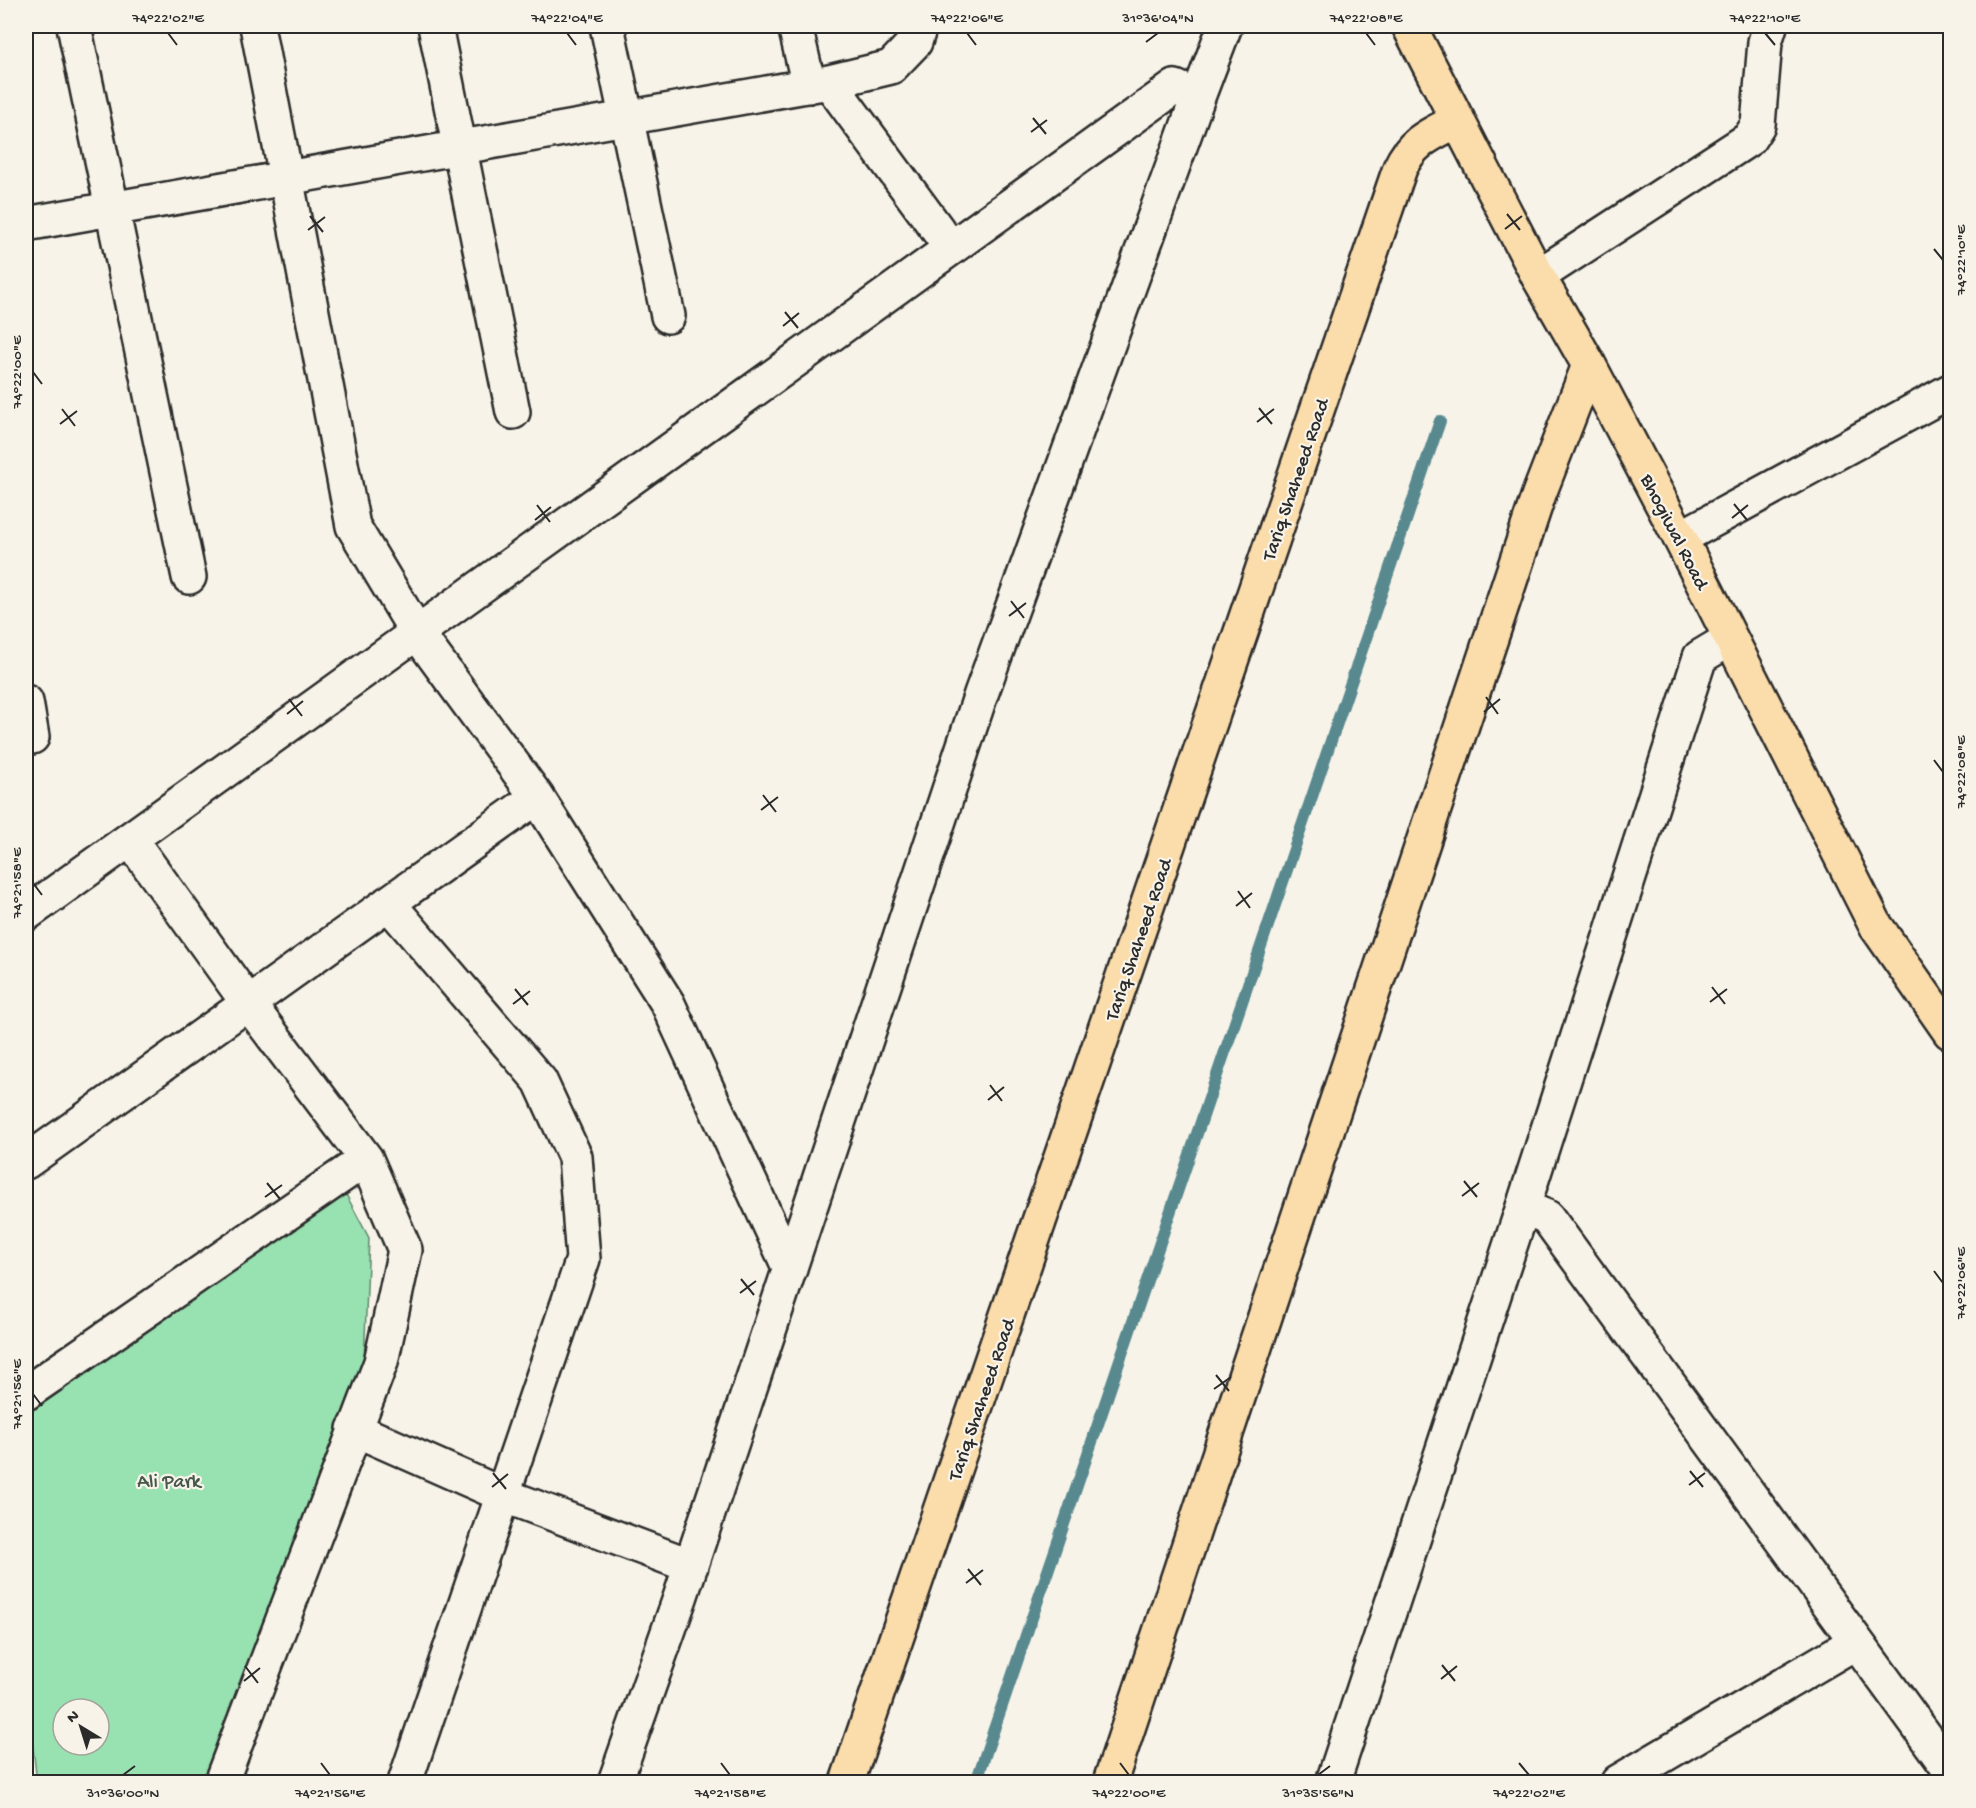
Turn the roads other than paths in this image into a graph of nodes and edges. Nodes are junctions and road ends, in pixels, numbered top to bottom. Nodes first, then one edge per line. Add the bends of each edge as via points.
1 (74, 26) edge
2 (256, 26) edge
3 (435, 26) edge
4 (607, 26) edge
5 (795, 26) edge
6 (920, 26) edge
7 (1225, 26) edge
8 (1409, 26) edge
9 (1770, 26) edge
10 (819, 84) junction
11 (1198, 97) junction
12 (628, 118) junction
13 (1458, 120) junction
14 (459, 148) junction
15 (287, 178) junction
16 (111, 209) junction
17 (26, 224) edge
18 (951, 248) junction
19 (1538, 276) junction
20 (668, 316) dead end
21 (1588, 365) junction
22 (1950, 391) edge
23 (513, 412) dead end
24 (1680, 538) junction
25 (189, 577) dead end
26 (417, 633) junction
27 (1730, 639) junction
28 (26, 702) edge
29 (32, 737) dead end
30 (537, 797) junction
31 (130, 839) junction
32 (388, 903) junction
33 (26, 914) edge
34 (249, 1003) junction
35 (1950, 1032) edge
36 (366, 1159) junction
37 (26, 1162) edge
38 (1523, 1207) junction
39 (790, 1269) junction
40 (26, 1393) edge
41 (354, 1429) junction
42 (503, 1496) junction
43 (691, 1566) junction
44 (1856, 1642) junction
45 (1950, 1770) edge
46 (221, 1782) edge
47 (405, 1782) edge
48 (615, 1782) edge
49 (847, 1782) edge
50 (1110, 1782) edge
51 (1333, 1782) edge
52 (1618, 1782) edge

1 - 16 street
2 - 15 street
3 - 14 street
4 - 12 street
5 - 10 street
6 - 10 street via 915,42 891,67
7 - 11 street
8 - 13 main road, Bhogiwal Road
9 - 19 street via 1765,42 1758,125 1749,139
10 - 12 street
10 - 18 street
11 - 18 street via 1175,87
11 - 39 street via 981,694
12 - 14 street
12 - 20 street
13 - 19 main road, Bhogiwal Road
13 - 49 main road, Tariq Shaheed Road via 1418,141 1400,168
14 - 15 street
14 - 23 street
15 - 16 street
15 - 26 street via 352,526
16 - 17 street
16 - 25 street
18 - 26 street
19 - 21 main road, Bhogiwal Road
21 - 24 main road, Bhogiwal Road
21 - 50 main road via 1539,494
22 - 24 street
24 - 27 main road, Bhogiwal Road
26 - 30 street
26 - 31 street
27 - 35 main road, Bhogiwal Road via 1876,926
27 - 38 street via 1700,657
28 - 29 street
30 - 32 street
30 - 39 street via 668,1004
31 - 33 street
31 - 34 street
32 - 34 street
32 - 42 street via 540,1081 575,1157 583,1259
34 - 36 street
34 - 37 street
36 - 40 street
36 - 41 street via 405,1250 381,1362
38 - 44 street via 1547,1217
38 - 51 street
39 - 43 street
41 - 42 street
41 - 46 street
42 - 43 street
42 - 47 street
43 - 48 street
44 - 45 street
44 - 52 street

